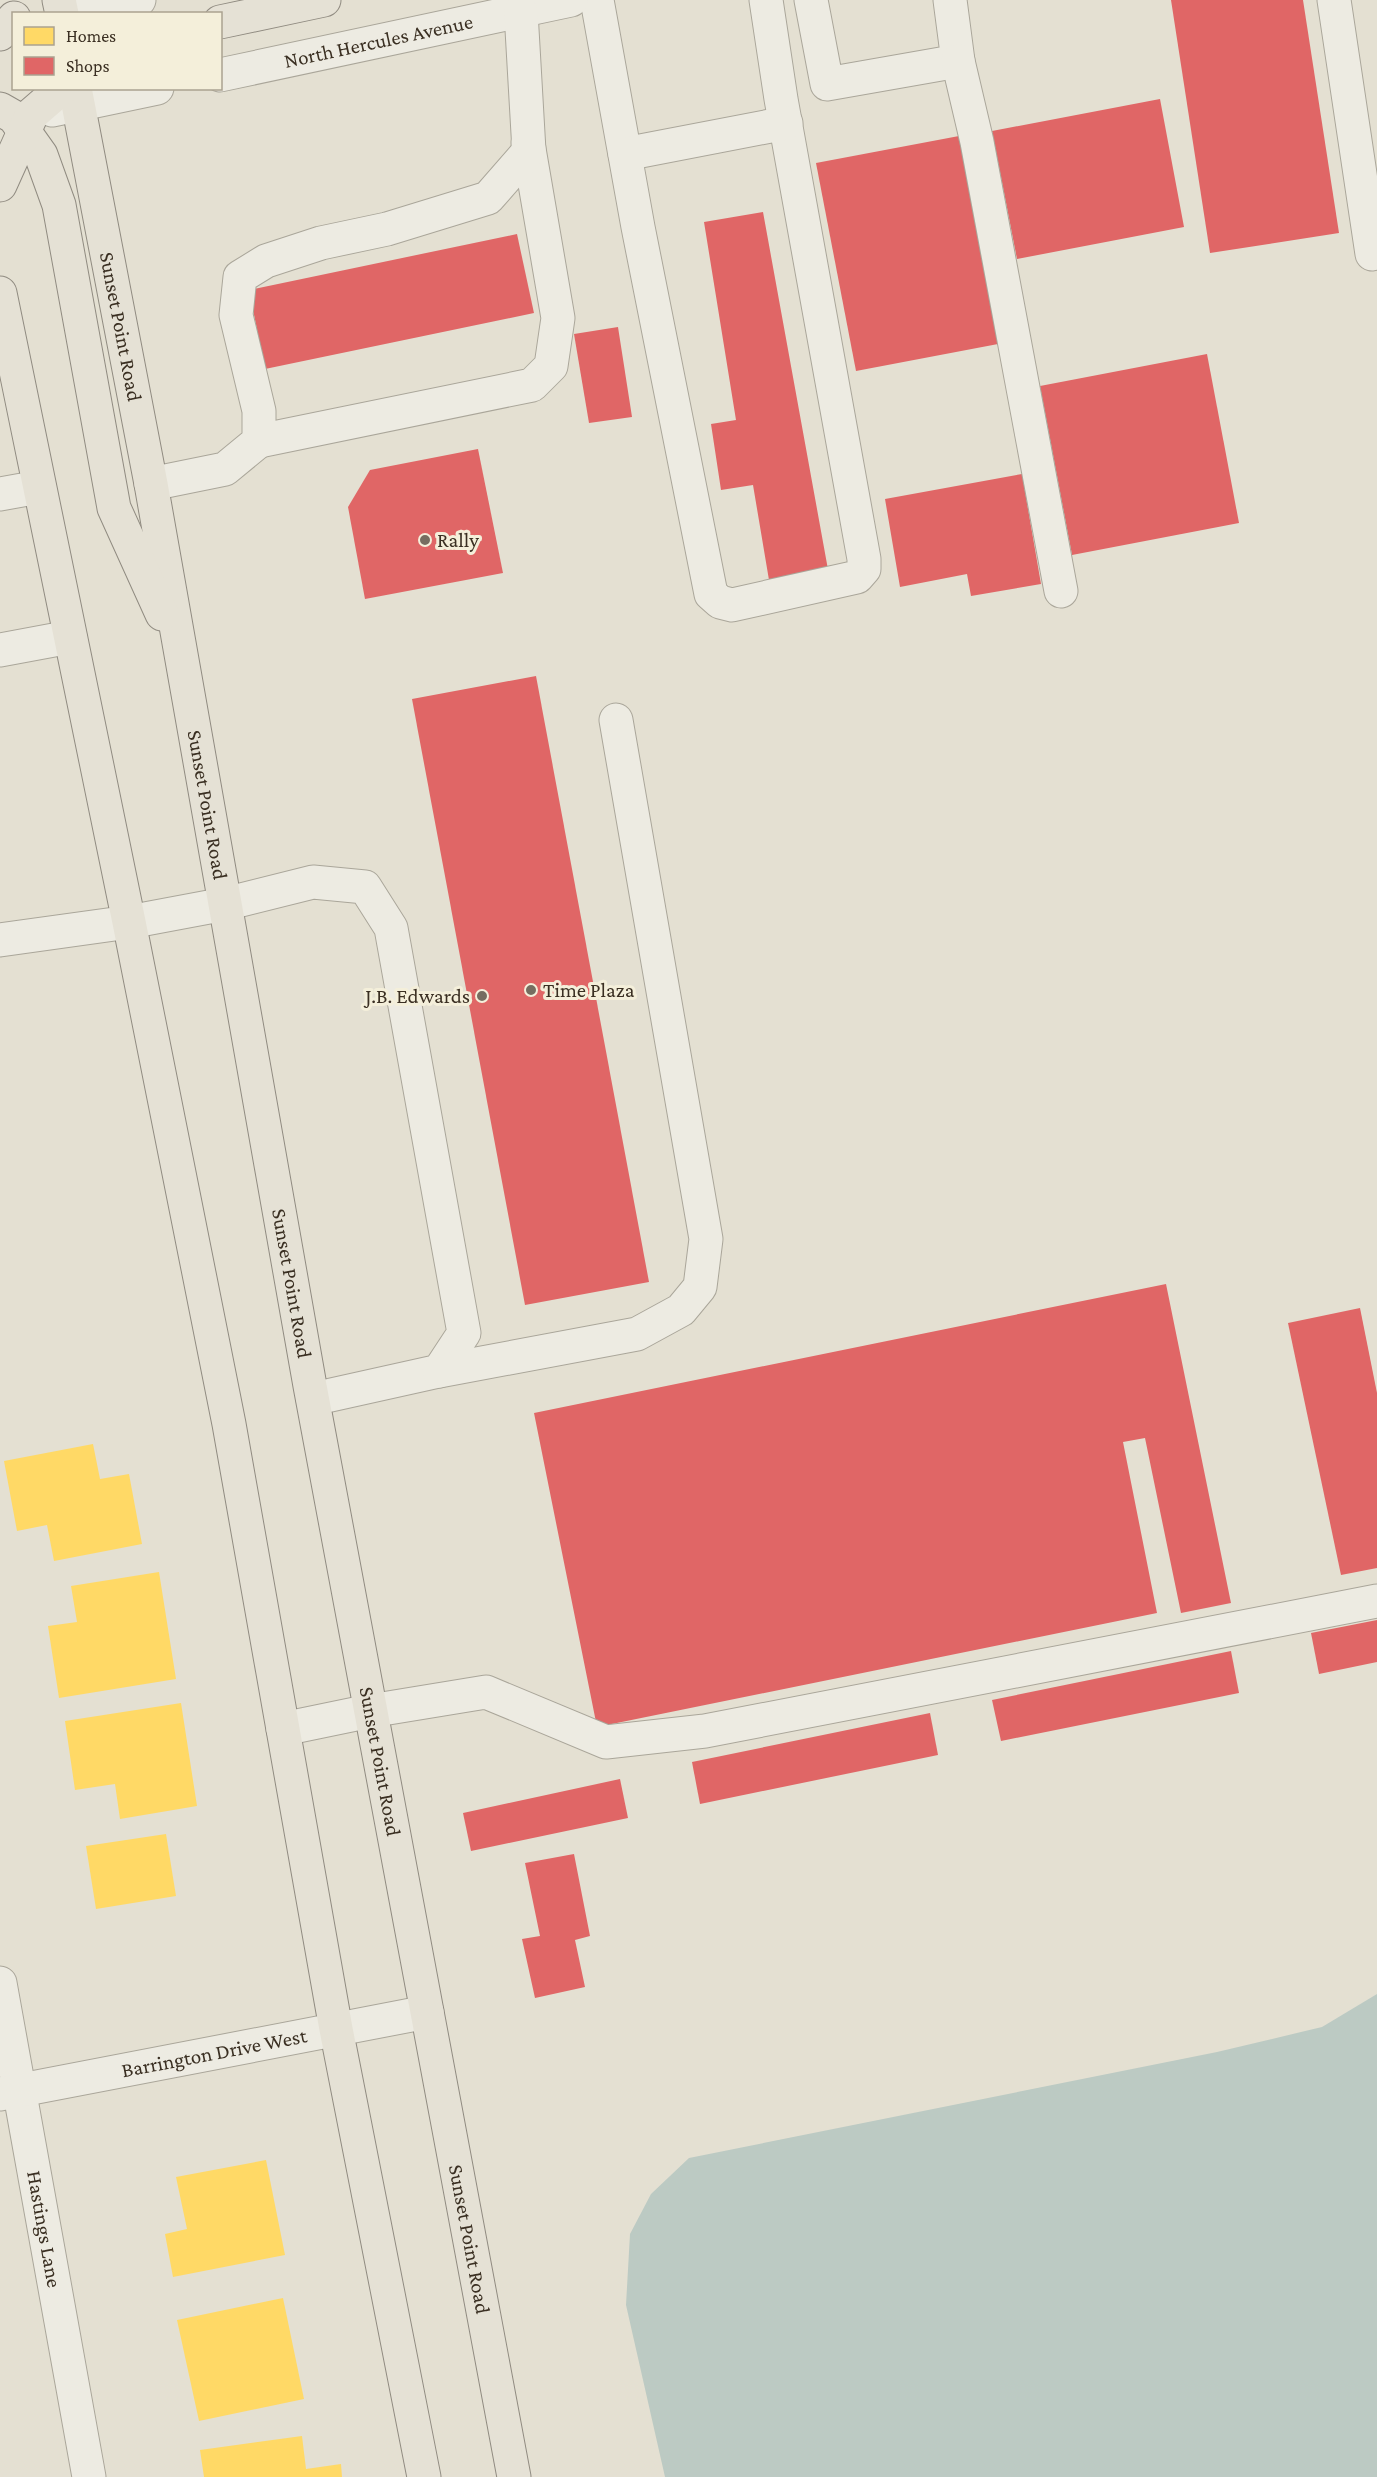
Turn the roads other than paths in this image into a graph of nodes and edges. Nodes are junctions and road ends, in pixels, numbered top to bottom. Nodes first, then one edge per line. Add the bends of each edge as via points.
1 (139, 0) edge
2 (324, 0) edge
3 (571, 0) edge
4 (597, 0) edge
5 (766, 0) edge
6 (811, 0) edge
7 (950, 0) edge
8 (1334, 0) edge
9 (86, 12) edge
10 (521, 12) junction
11 (222, 22) edge
12 (958, 61) junction
13 (222, 75) edge
14 (129, 90) edge
15 (72, 94) edge
16 (14, 118) edge
17 (786, 123) junction
18 (528, 143) junction
19 (625, 154) junction
20 (0, 185) edge
21 (1372, 254) dead end
22 (0, 293) edge
23 (259, 441) junction
24 (151, 484) junction
25 (39, 487) junction
26 (0, 494) edge
27 (1062, 591) dead end
28 (70, 637) junction
29 (0, 650) edge
30 (182, 660) junction
31 (616, 720) dead end
32 (225, 904) junction
33 (129, 922) junction
34 (0, 940) edge
35 (440, 1371) junction
36 (313, 1399) junction
37 (1377, 1601) edge
38 (370, 1711) junction
39 (283, 1730) junction
40 (0, 1983) edge
41 (427, 2012) junction
42 (336, 2029) junction
43 (10, 2092) edge
44 (88, 2477) edge
45 (424, 2477) edge
46 (514, 2477) edge

1 - 9 street
2 - 11 main road
3 - 10 street, North Hercules Avenue
4 - 19 street
5 - 17 street
6 - 12 street via 827,84
7 - 12 street
8 - 21 street
10 - 13 street, North Hercules Avenue
10 - 18 street
12 - 27 street via 977,142
14 - 15 street
15 - 16 main road
15 - 24 main road, Sunset Point Road
16 - 20 main road
16 - 30 main road via 40,155 59,205 114,508
17 - 19 street
17 - 19 street via 864,569 857,577 732,605 711,594
18 - 23 street via 529,151 488,198 387,229 299,250 266,261 240,277 236,315 259,411
18 - 23 street via 558,318 551,366 532,385
22 - 25 main road
23 - 24 street via 225,469
24 - 30 main road, Sunset Point Road
25 - 26 street
25 - 28 main road
28 - 29 street
28 - 33 main road
30 - 32 main road, Sunset Point Road
31 - 35 street via 706,1239 700,1287 681,1310 637,1334
32 - 33 street
32 - 35 street via 313,882 365,887 391,928 464,1333
32 - 36 main road, Sunset Point Road
33 - 34 street
33 - 39 main road via 229,1424
35 - 36 street
36 - 38 main road, Sunset Point Road
37 - 38 street via 705,1731 661,1736 606,1742 486,1692
38 - 39 street
38 - 41 main road, Sunset Point Road
39 - 42 main road
40 - 43 street, Hastings Lane
41 - 42 street, Barrington Drive West
41 - 46 main road, Sunset Point Road
42 - 43 street, Barrington Drive West
42 - 45 main road
43 - 44 street, Hastings Lane

